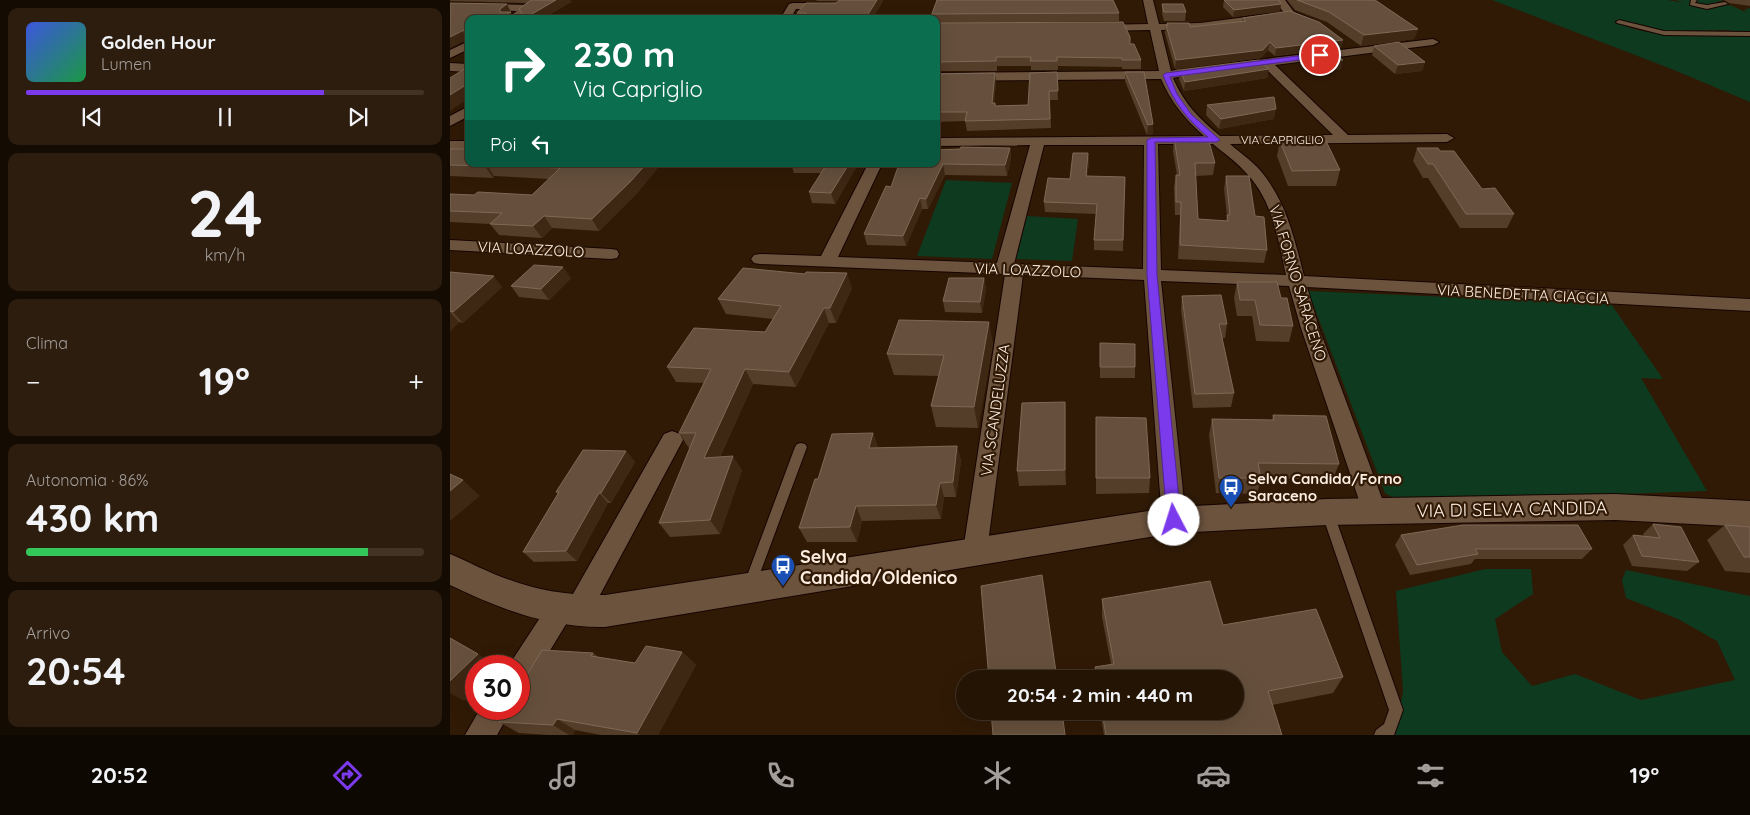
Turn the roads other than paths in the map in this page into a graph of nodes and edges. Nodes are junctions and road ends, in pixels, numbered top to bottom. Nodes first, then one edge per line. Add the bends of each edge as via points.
1 (1148, 0) edge
2 (1280, 0) edge
3 (1694, 0) edge
4 (1725, 4) dead end
5 (450, 6) edge
6 (838, 6) edge
7 (1290, 14) junction
8 (517, 15) edge
9 (787, 15) edge
10 (1619, 22) dead end
11 (1322, 26) edge
12 (1085, 28) edge
13 (1155, 28) junction
14 (1750, 34) edge
15 (1342, 40) edge
16 (1433, 42) dead end
17 (465, 46) edge
18 (1356, 51) junction
19 (450, 55) edge
20 (1265, 62) junction
21 (450, 67) edge
22 (465, 68) edge
23 (1220, 68) edge
24 (1193, 72) edge
25 (1166, 75) junction
26 (940, 77) edge
27 (465, 113) edge
28 (450, 122) edge
29 (1447, 138) dead end
30 (1345, 139) junction
31 (1151, 140) junction
32 (1216, 140) junction
33 (1038, 141) junction
34 (940, 142) edge
35 (450, 145) edge
36 (465, 145) edge
37 (874, 167) edge
38 (450, 245) edge
39 (611, 254) dead end
40 (760, 260) dead end
41 (827, 262) junction
42 (1009, 269) junction
43 (1152, 275) junction
44 (1296, 281) junction
45 (1750, 305) edge
46 (672, 440) dead end
47 (801, 447) dead end
48 (1327, 512) junction
49 (1375, 512) junction
50 (1750, 514) edge
51 (1174, 520) junction
52 (975, 551) junction
53 (450, 569) edge
54 (748, 588) junction
55 (569, 611) junction
56 (530, 661) edge
57 (490, 720) edge
58 (480, 735) edge
59 (1381, 735) edge

1 - 13 street, VIA FORNO SARACENO
2 - 7 street
3 - 4 lane via 1692,4 1702,6
5 - 8 street via 528,8
6 - 9 street via 793,6
7 - 11 street
7 - 13 street via 1200,26
10 - 14 lane via 1664,33
12 - 13 street
13 - 25 street, VIA FORNO SARACENO
15 - 18 street
16 - 18 street
17 - 19 street
18 - 20 street
20 - 23 street
20 - 30 street
21 - 22 street
24 - 25 street
25 - 26 street
25 - 32 street, VIA FORNO SARACENO via 1189,116
27 - 28 street
29 - 30 street, VIA CAPRIGLIO
30 - 32 street, VIA CAPRIGLIO
31 - 32 street, VIA CAPRIGLIO
31 - 33 street, VIA CAPRIGLIO
31 - 43 street
32 - 44 street, VIA FORNO SARACENO via 1253,171 1270,193 1286,237
33 - 34 street, VIA CAPRIGLIO
33 - 42 street, VIA SCANDELUZZA
35 - 36 street
37 - 41 street
38 - 39 street, VIA LOAZZOLO
40 - 41 street, VIA LOAZZOLO
41 - 42 street, VIA LOAZZOLO
42 - 43 street, VIA LOAZZOLO
42 - 52 street, VIA SCANDELUZZA
43 - 44 street, VIA LOAZZOLO
43 - 51 street
44 - 45 street, VIA BENEDETTA CIACCIA
44 - 49 street, VIA FORNO SARACENO
46 - 55 street
47 - 54 lane
48 - 49 street, VIA DI SELVA CANDIDA
48 - 51 street, VIA DI SELVA CANDIDA
48 - 59 lane via 1396,710 1390,729
49 - 50 street, VIA DI SELVA CANDIDA via 1615,506
51 - 52 street, VIA DI SELVA CANDIDA
52 - 54 street, VIA DI SELVA CANDIDA
53 - 55 street, VIA DI SELVA CANDIDA via 519,600
54 - 55 street, VIA DI SELVA CANDIDA via 605,611
55 - 56 street
57 - 58 street

